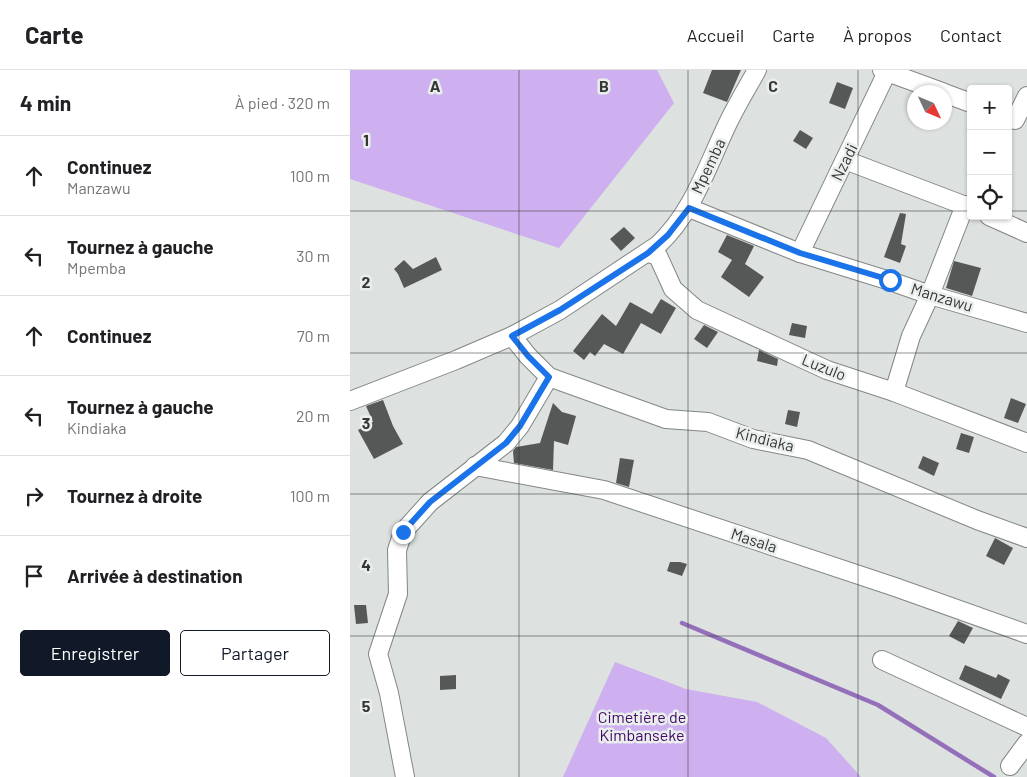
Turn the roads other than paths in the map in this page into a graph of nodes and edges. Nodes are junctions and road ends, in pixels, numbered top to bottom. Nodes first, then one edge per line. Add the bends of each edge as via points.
1 (756, 70) edge
2 (886, 71) edge
3 (923, 85) edge
4 (952, 96) edge
5 (1027, 96) edge
6 (967, 102) edge
7 (1017, 120) edge
8 (845, 160) junction
9 (967, 207) edge
10 (689, 208) junction
11 (967, 209) edge
12 (998, 220) edge
13 (1027, 233) edge
14 (648, 253) junction
15 (800, 253) junction
16 (930, 295) junction
17 (1027, 323) edge
18 (512, 336) junction
19 (549, 377) junction
20 (894, 392) junction
21 (350, 401) edge
22 (1027, 443) edge
23 (475, 466) junction
24 (1027, 538) edge
25 (1027, 634) edge
26 (882, 660) dead end
27 (1027, 728) edge
28 (1027, 743) edge
29 (1010, 766) dead end
30 (405, 777) edge

1 - 10 street, Mpemba
2 - 3 street
2 - 8 street, Nzadi
4 - 6 street
5 - 7 street
8 - 9 street
8 - 15 street, Nzadi
10 - 14 street, Mpemba via 668,235
10 - 15 street, Manzawu
11 - 16 street
12 - 13 street
14 - 18 street, Mpemba via 560,310
14 - 20 street, Luzulo via 658,256 673,289 697,310 826,370
15 - 16 street, Manzawu
16 - 17 street, Manzawu
16 - 20 street via 911,336
18 - 19 street, Kindiaka
18 - 21 street, Mpemba
19 - 23 street via 506,443
19 - 24 street, Kindiaka via 666,419 708,422 753,438 808,450
20 - 22 street, Luzulo
23 - 25 street, Masala via 604,490
23 - 30 street via 413,519 403,532 397,550 398,594 378,654
26 - 27 street
28 - 29 street

